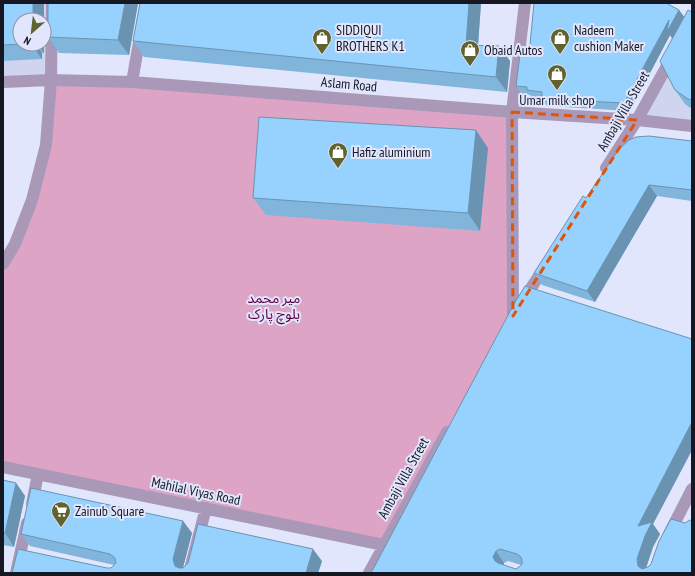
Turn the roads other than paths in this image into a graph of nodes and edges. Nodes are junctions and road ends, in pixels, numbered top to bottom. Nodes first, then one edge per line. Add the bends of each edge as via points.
1 (52, 3) edge
2 (146, 3) edge
3 (525, 3) edge
4 (677, 48) edge
5 (51, 80) junction
6 (3, 82) edge
7 (132, 82) junction
8 (512, 112) junction
9 (637, 120) junction
10 (692, 126) edge
11 (599, 180) edge
12 (552, 255) edge
13 (3, 264) edge
14 (531, 289) junction
15 (546, 293) edge
16 (513, 316) junction
17 (505, 329) edge
18 (452, 422) edge
19 (3, 467) edge
20 (38, 474) junction
21 (692, 489) edge
22 (206, 508) junction
23 (663, 544) edge
24 (384, 545) junction
25 (16, 573) edge
26 (189, 573) edge
27 (369, 573) edge

1 - 5 street
2 - 7 street
3 - 8 street
4 - 9 street, Ambaji Villa Street
5 - 6 street, Aslam Road
5 - 7 street, Aslam Road
5 - 13 street via 46,145 32,200 15,244
7 - 8 street, Aslam Road
8 - 9 street, Aslam Road
8 - 16 street
9 - 10 street, Aslam Road
9 - 11 street, Ambaji Villa Street
12 - 14 street
14 - 15 street
14 - 16 street
16 - 17 street
18 - 24 street, Ambaji Villa Street
19 - 20 street, Mahilal Viyas Road
20 - 22 street, Mahilal Viyas Road
20 - 25 street via 24,553
21 - 23 street via 681,523
22 - 24 street, Mahilal Viyas Road
22 - 26 street
24 - 27 street, Ambaji Villa Street

